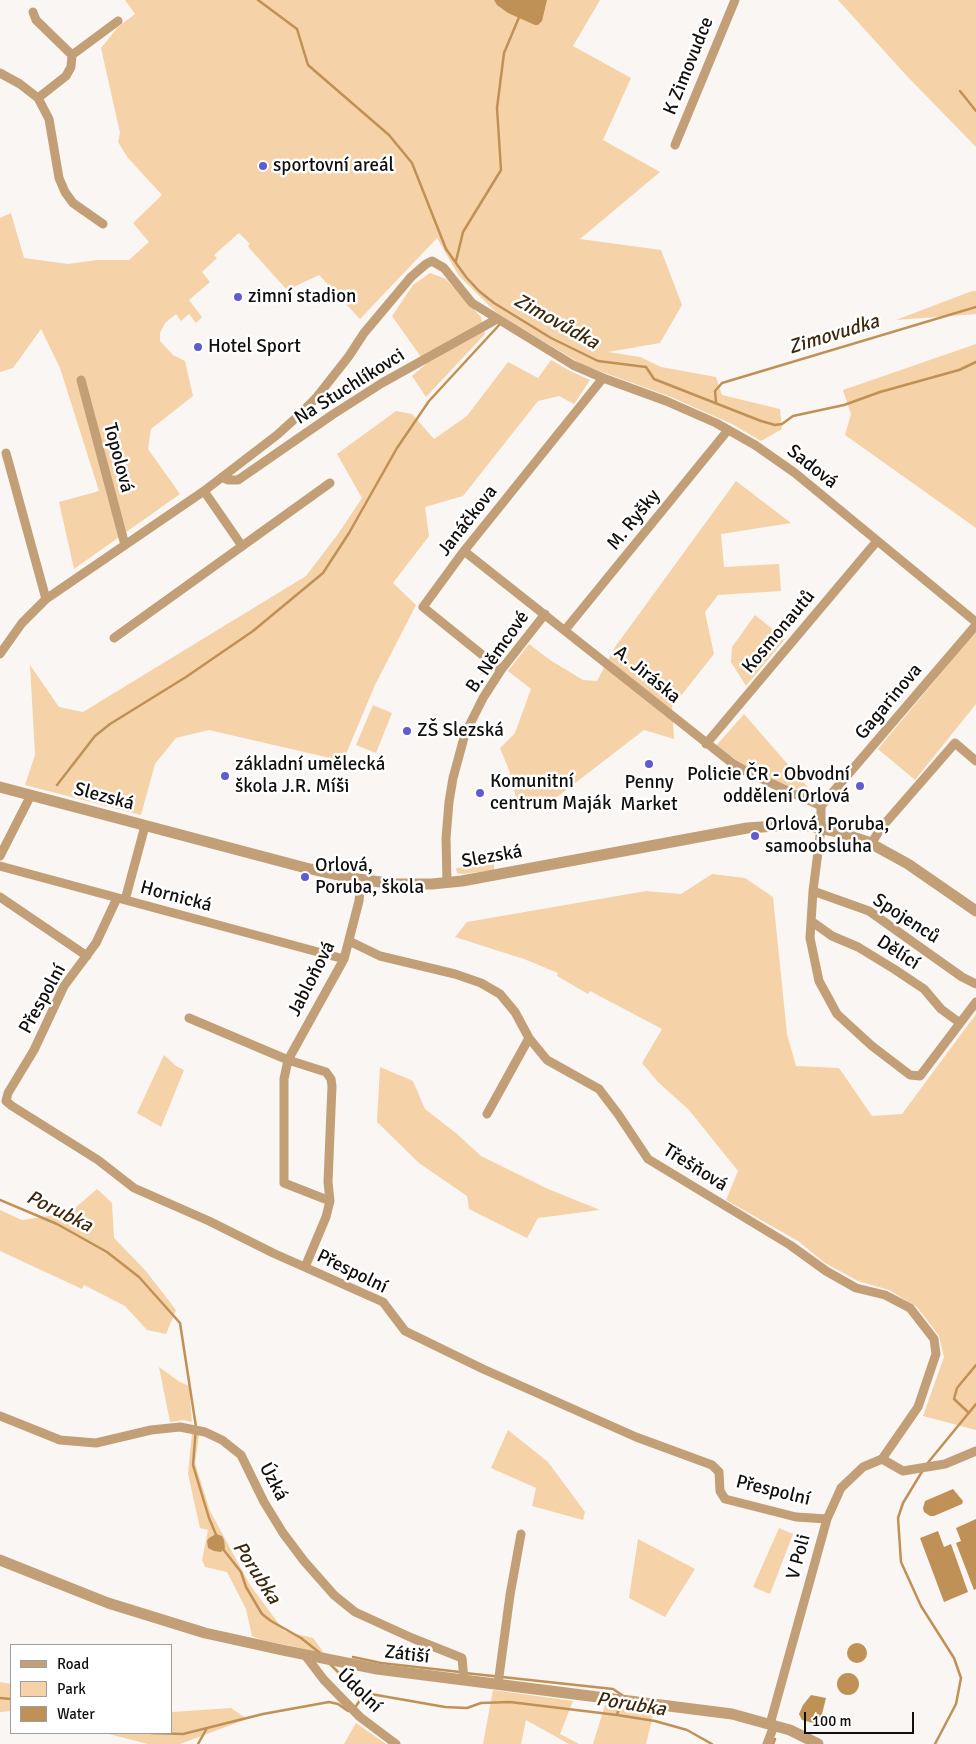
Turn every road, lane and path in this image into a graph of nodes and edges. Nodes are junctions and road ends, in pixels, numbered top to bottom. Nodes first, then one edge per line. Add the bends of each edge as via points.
1 (735, 0) edge
2 (33, 12) dead end
3 (118, 21) dead end
4 (72, 55) junction
5 (0, 72) edge
6 (38, 98) junction
7 (675, 145) dead end
8 (103, 224) dead end
9 (497, 319) junction
10 (603, 378) junction
11 (81, 380) dead end
12 (728, 430) junction
13 (6, 454) dead end
14 (222, 477) junction
15 (330, 483) dead end
16 (204, 491) junction
17 (877, 541) junction
18 (125, 545) junction
19 (242, 546) junction
20 (464, 551) junction
21 (46, 599) junction
22 (545, 614) junction
23 (976, 623) edge
24 (565, 630) junction
25 (114, 638) dead end
26 (0, 654) edge
27 (500, 670) junction
28 (706, 744) junction
29 (976, 761) edge
30 (0, 787) edge
31 (31, 795) junction
32 (821, 806) junction
33 (144, 826) junction
34 (821, 828) junction
35 (871, 844) junction
36 (0, 856) edge
37 (0, 866) edge
38 (361, 880) junction
39 (447, 882) junction
40 (813, 891) junction
41 (0, 897) edge
42 (121, 899) junction
43 (976, 911) edge
44 (811, 920) junction
45 (349, 942) junction
46 (87, 956) junction
47 (344, 958) junction
48 (976, 984) edge
49 (976, 1002) edge
50 (189, 1018) dead end
51 (960, 1023) junction
52 (529, 1038) junction
53 (288, 1060) junction
54 (486, 1114) dead end
55 (330, 1201) junction
56 (305, 1267) junction
57 (0, 1416) edge
58 (976, 1451) edge
59 (882, 1459) junction
60 (827, 1519) junction
61 (521, 1534) dead end
62 (0, 1560) edge
63 (304, 1655) junction
64 (464, 1680) junction
65 (498, 1684) junction
66 (772, 1725) junction
67 (396, 1744) edge
68 (768, 1744) edge
69 (818, 1744) edge

1 - 7 street, K Zimovudce
2 - 4 street via 36,20
3 - 4 street
4 - 6 street via 72,67 66,76
5 - 6 street
6 - 8 street via 49,119 59,178 65,192 73,203
9 - 10 street, Na Stuchlíkovci via 573,365
9 - 14 street, Na Stuchlíkovci via 382,383 238,480
9 - 14 street, Na Stuchlíkovci via 472,303 444,268 432,261 426,264 411,276 364,333 316,398 277,435
10 - 12 street, Sadová via 666,401
10 - 20 street, Janáčkova
11 - 18 street, Topolová
12 - 17 street, Sadová via 795,473
12 - 24 street, M. Ryšky
13 - 21 street
14 - 16 street, Na Stuchlíkovci
15 - 19 street
16 - 18 street, Na Stuchlíkovci
16 - 19 street
17 - 23 street, Sadová
17 - 28 street, Kosmonautů
18 - 21 street, Na Stuchlíkovci
19 - 25 street
20 - 22 street, A. Jiráska
20 - 27 street, Janáčkova via 423,608
21 - 26 street, Na Stuchlíkovci via 22,623
22 - 24 street, A. Jiráska
22 - 27 street, B. Němcové
23 - 32 street, Gagarinova
24 - 28 street, A. Jiráska
27 - 39 street, B. Němcové via 465,734 453,778 446,838
28 - 32 street, A. Jiráska via 749,773
29 - 35 street via 955,743 881,828
30 - 31 street, Slezská
31 - 33 street, Slezská
31 - 36 street
32 - 34 street
33 - 38 street, Slezská
33 - 42 street, Přespolní
34 - 35 street, Slezská
34 - 39 street, Slezská via 790,825 747,828 507,874
34 - 40 street
35 - 43 street, Slezská via 908,864
37 - 42 street, Hornická
38 - 39 street, Slezská via 409,884
38 - 45 street, Jabloňová
40 - 44 street
40 - 48 street, Spojenců via 869,912
41 - 46 street, Přespolní
42 - 46 street, Přespolní
42 - 47 street, Hornická
44 - 51 street, Dělící via 832,936 894,968 924,989 941,1009
44 - 51 street via 810,938 819,982 836,1014 910,1074 920,1076
45 - 47 street, Jabloňová
45 - 52 street, Třešňová via 380,956 481,983 500,994 515,1012
46 - 56 street, Přespolní via 64,986 6,1101 98,1160 134,1188
47 - 53 street, Jabloňová
49 - 51 street
50 - 53 street
52 - 54 street
52 - 59 street, Třešňová via 547,1060 599,1089 648,1158 790,1245 826,1271 856,1288 885,1295 910,1308 923,1323 934,1339 936,1354 918,1407
53 - 55 street via 326,1072 331,1079
53 - 55 street, Jabloňová via 284,1079 284,1183
55 - 56 street
56 - 60 street, Přespolní via 383,1302 405,1332 636,1437 712,1465 719,1472 720,1491 725,1499 796,1518
57 - 64 street, Úzká via 60,1440 96,1443 180,1427 205,1432 222,1440 241,1455 282,1533 334,1594 355,1612 462,1658
58 - 59 street via 945,1464 903,1471
59 - 60 street, V Poli via 863,1467 841,1488
60 - 66 street, V Poli
61 - 65 street
62 - 63 street, Zátiší via 108,1603 205,1633
63 - 64 street, Zátiší via 377,1669
63 - 67 street, Údolní via 360,1717
64 - 65 street, Zátiší
65 - 66 street, Zátiší via 732,1714
66 - 68 street
66 - 69 street, Zátiší

